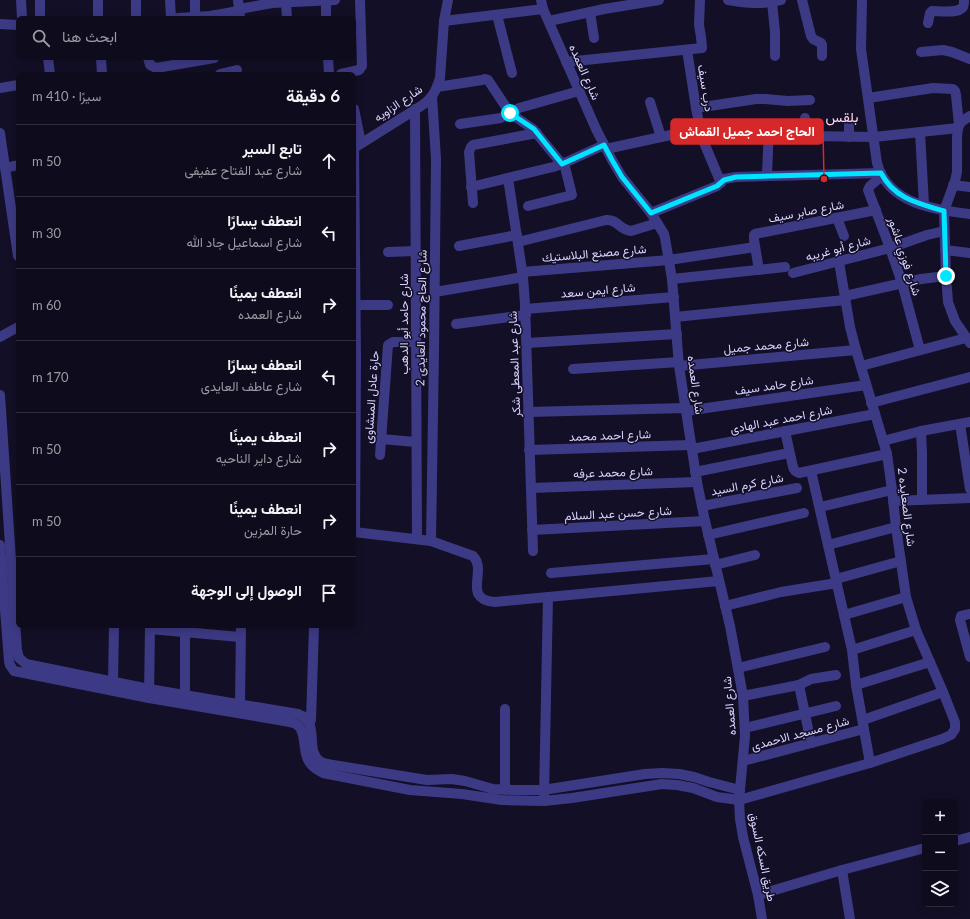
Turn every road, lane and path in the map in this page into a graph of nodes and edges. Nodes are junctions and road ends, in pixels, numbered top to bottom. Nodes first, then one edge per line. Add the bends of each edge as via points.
1 (20, 0) edge
2 (40, 0) edge
3 (98, 0) edge
4 (136, 0) edge
5 (170, 0) edge
6 (195, 0) edge
7 (330, 0) edge
8 (360, 0) edge
9 (448, 0) edge
10 (659, 0) edge
11 (700, 0) edge
12 (728, 0) edge
13 (802, 0) edge
14 (862, 0) edge
15 (964, 0) edge
16 (314, 1) edge
17 (777, 1) edge
18 (272, 2) edge
19 (286, 3) junction
20 (542, 4) edge
21 (603, 5) edge
22 (239, 9) edge
23 (590, 12) junction
24 (497, 15) junction
25 (22, 16) edge
26 (40, 16) edge
27 (98, 16) edge
28 (136, 16) edge
29 (171, 16) edge
30 (195, 16) edge
31 (215, 16) edge
32 (286, 16) edge
33 (326, 16) edge
34 (444, 21) junction
35 (549, 21) junction
36 (928, 23) dead end
37 (0, 24) edge
38 (16, 25) edge
39 (594, 38) dead end
40 (687, 50) junction
41 (921, 52) dead end
42 (775, 56) dead end
43 (822, 56) dead end
44 (970, 59) edge
45 (48, 60) edge
46 (101, 60) edge
47 (195, 60) edge
48 (216, 60) edge
49 (328, 60) edge
50 (185, 61) edge
51 (150, 62) edge
52 (566, 62) junction
53 (236, 70) dead end
54 (50, 72) edge
55 (102, 72) edge
56 (218, 72) edge
57 (228, 72) edge
58 (329, 72) edge
59 (352, 72) edge
60 (512, 72) dead end
61 (16, 85) edge
62 (0, 88) edge
63 (579, 91) junction
64 (435, 92) junction
65 (868, 98) junction
66 (810, 100) dead end
67 (650, 102) dead end
68 (696, 108) junction
69 (415, 109) junction
70 (510, 113) junction
71 (970, 116) edge
72 (805, 118) dead end
73 (849, 122) dead end
74 (460, 124) dead end
75 (769, 126) dead end
76 (959, 127) junction
77 (700, 129) junction
78 (920, 132) junction
79 (0, 133) edge
80 (537, 133) junction
81 (661, 137) junction
82 (849, 137) junction
83 (874, 137) junction
84 (356, 146) edge
85 (605, 147) junction
86 (563, 164) junction
87 (16, 167) edge
88 (4, 171) edge
89 (882, 175) junction
90 (767, 176) junction
91 (508, 178) junction
92 (721, 183) junction
93 (953, 185) junction
94 (970, 186) edge
95 (472, 187) junction
96 (472, 203) dead end
97 (924, 205) junction
98 (528, 206) dead end
99 (876, 210) junction
100 (944, 211) junction
101 (651, 213) junction
102 (970, 214) edge
103 (837, 218) junction
104 (657, 223) junction
105 (944, 231) junction
106 (844, 236) dead end
107 (517, 239) junction
108 (16, 242) edge
109 (459, 246) dead end
110 (755, 247) junction
111 (890, 248) junction
112 (945, 250) junction
113 (416, 251) junction
114 (388, 252) dead end
115 (970, 253) edge
116 (669, 260) junction
117 (839, 262) junction
118 (759, 270) junction
119 (522, 275) junction
120 (946, 276) junction
121 (672, 279) junction
122 (902, 283) junction
123 (434, 292) junction
124 (674, 297) junction
125 (845, 298) junction
126 (356, 305) edge
127 (388, 305) dead end
128 (416, 305) junction
129 (434, 305) junction
130 (525, 312) junction
131 (675, 317) junction
132 (456, 324) dead end
133 (16, 328) edge
134 (677, 334) junction
135 (0, 337) edge
136 (968, 340) edge
137 (416, 342) junction
138 (527, 343) junction
139 (856, 350) junction
140 (920, 350) junction
141 (679, 364) junction
142 (861, 366) junction
143 (573, 369) dead end
144 (970, 377) edge
145 (866, 386) junction
146 (0, 394) edge
147 (871, 403) junction
148 (686, 410) junction
149 (528, 412) junction
150 (875, 414) junction
151 (965, 423) edge
152 (785, 431) junction
153 (921, 431) junction
154 (381, 440) junction
155 (882, 441) junction
156 (416, 442) junction
157 (691, 447) junction
158 (530, 450) junction
159 (789, 452) junction
160 (886, 454) junction
161 (380, 455) dead end
162 (2, 459) edge
163 (811, 471) junction
164 (696, 477) junction
165 (531, 488) junction
166 (797, 488) dead end
167 (970, 489) edge
168 (892, 490) junction
169 (970, 498) edge
170 (922, 500) junction
171 (893, 501) junction
172 (702, 506) junction
173 (820, 507) junction
174 (804, 513) dead end
175 (705, 521) junction
176 (896, 528) junction
177 (532, 530) junction
178 (356, 532) edge
179 (708, 535) junction
180 (417, 539) junction
181 (431, 541) junction
182 (0, 545) edge
183 (828, 545) junction
184 (533, 551) dead end
185 (755, 556) dead end
186 (714, 562) junction
187 (901, 562) junction
188 (551, 573) dead end
189 (719, 581) junction
190 (836, 581) junction
191 (548, 597) junction
192 (906, 597) junction
193 (725, 606) junction
194 (844, 615) junction
195 (966, 615) edge
196 (114, 628) edge
197 (150, 628) edge
198 (241, 628) edge
199 (314, 628) edge
200 (916, 630) junction
201 (186, 632) junction
202 (240, 637) junction
203 (825, 647) dead end
204 (852, 650) junction
205 (970, 657) edge
206 (930, 662) junction
207 (5, 667) edge
208 (738, 668) junction
209 (836, 675) dead end
210 (113, 682) junction
211 (799, 685) junction
212 (856, 685) junction
213 (943, 692) junction
214 (149, 694) junction
215 (185, 695) junction
216 (743, 696) junction
217 (240, 704) junction
218 (836, 706) dead end
219 (505, 709) dead end
220 (805, 713) junction
221 (309, 723) junction
222 (863, 724) junction
223 (745, 728) junction
224 (811, 743) junction
225 (310, 755) junction
226 (743, 761) junction
227 (870, 763) junction
228 (368, 771) junction
229 (368, 782) junction
230 (505, 790) junction
231 (543, 790) junction
232 (739, 795) junction
233 (544, 800) junction
234 (970, 837) edge
235 (958, 840) edge
236 (922, 849) edge
237 (842, 870) junction
238 (758, 895) junction
239 (762, 919) edge
240 (850, 919) edge

1 - 25 street
2 - 26 street
3 - 27 street
4 - 28 street
5 - 29 street
6 - 30 street
7 - 16 street
7 - 33 street
8 - 59 street via 362,66
9 - 34 street, شارع الزاويه
10 - 21 street
11 - 40 street via 699,25 702,48
12 - 17 street via 758,3
13 - 43 street via 810,36 821,43
14 - 65 street via 861,49
15 - 36 street via 964,5 958,10 932,11
16 - 19 street
17 - 42 street
18 - 19 street
18 - 22 street
19 - 32 street
20 - 24 street
20 - 35 street, شارع العمده
21 - 23 street
22 - 31 street
23 - 35 street
23 - 39 street
24 - 34 street
24 - 60 street
34 - 64 street, شارع الزاويه via 440,78
35 - 52 street, شارع العمده
37 - 38 street
40 - 52 street
40 - 68 street, درب سيف
41 - 44 street via 942,50
45 - 54 street
46 - 55 street
47 - 50 street
48 - 56 street
49 - 58 street
50 - 51 street via 156,68
52 - 63 street, شارع العمده
53 - 57 street
61 - 62 street
63 - 70 street via 523,106
63 - 85 street, شارع العمده
64 - 69 street, شارع الزاويه via 427,102
64 - 70 street via 485,79 490,82
64 - 123 street, شارع الحاج محمود العايدى 2
65 - 76 street via 933,88 953,89 956,94
65 - 83 street
66 - 68 street via 765,98
67 - 81 street
68 - 77 street, درب سيف
69 - 84 street, شارع الزاويه
69 - 113 street, شارع حامد أبو الدهب
70 - 74 street via 501,118
70 - 80 street
71 - 76 street via 961,122
72 - 82 street via 808,136
73 - 82 street
75 - 90 street
76 - 78 street
76 - 93 street via 957,172
77 - 81 street, درب سيف
77 - 92 street, درب سيف
78 - 83 street
78 - 97 street
79 - 88 street
80 - 86 street
80 - 95 street via 473,145 469,152
81 - 85 street, درب سيف
82 - 83 street
83 - 89 street via 877,163
85 - 86 street, درب سيف
85 - 101 street, شارع العمده via 622,177
86 - 91 street, درب سيف
86 - 98 street via 572,195
87 - 88 street
88 - 108 street
89 - 90 street
89 - 97 street via 904,198
89 - 99 street, شارع فوزي عاشور via 868,189
90 - 92 street via 736,177
91 - 95 street, درب سيف
91 - 107 street, شارع عبد المعطى شكر
92 - 101 street
93 - 94 street
93 - 100 street
95 - 96 street
97 - 100 street
99 - 103 street, شارع صابر سيف
99 - 111 street, شارع فوزي عاشور
100 - 102 street
100 - 105 street
101 - 104 street, شارع العمده
103 - 106 street
103 - 110 street, شارع صابر سيف via 755,234
104 - 107 street via 631,231 623,229 613,220 606,220
104 - 116 street, شارع العمده via 664,234
105 - 111 street, شارع أبو غريبه
105 - 112 street
107 - 109 street
107 - 119 street, شارع عبد المعطى شكر
110 - 116 street
110 - 118 street
111 - 117 street, شارع أبو غريبه
111 - 122 street, شارع فوزي عاشور
112 - 115 street
112 - 120 street
113 - 114 street
113 - 128 street, شارع حامد أبو الدهب
116 - 119 street, شارع مصنع البلاستيك
116 - 121 street, شارع العمده
117 - 118 street, شارع أبو غريبه via 789,270
117 - 125 street, شارع الصعايده 2
118 - 121 street, شارع أبو غريبه
119 - 123 street, شارع مصنع البلاستيك
119 - 130 street, شارع عبد المعطى شكر
120 - 122 street
120 - 136 street via 951,312
121 - 124 street, شارع العمده
122 - 125 street
122 - 140 street, شارع فوزي عاشور
123 - 129 street, شارع الحاج محمود العايدى 2
124 - 130 street, شارع ايمن سعد
124 - 131 street, شارع العمده
125 - 131 street
125 - 139 street, شارع الصعايده 2
126 - 127 street
128 - 129 street
128 - 137 street, شارع حامد أبو الدهب
129 - 181 street, شارع الحاج محمود العايدى 2
130 - 132 street, شارع ايمن سعد
130 - 138 street, شارع عبد المعطى شكر
131 - 134 street, شارع العمده
133 - 135 street
134 - 138 street
134 - 141 street, شارع العمده
136 - 140 street
137 - 154 street, حارة عادل المنشاوى via 393,342 388,345
137 - 156 street, شارع حامد أبو الدهب
138 - 149 street, شارع عبد المعطى شكر
139 - 141 street, شارع محمد جميل
139 - 142 street, شارع الصعايده 2
140 - 142 street
141 - 143 street, شارع محمد جميل
141 - 148 street, شارع العمده
142 - 145 street, شارع الصعايده 2
144 - 147 street
145 - 147 street, شارع الصعايده 2
145 - 148 street, شارع حامد سيف
146 - 162 street
147 - 150 street, شارع الصعايده 2
148 - 149 street, شارع حامد سيف
148 - 157 street, شارع العمده
149 - 158 street, شارع عبد المعطى شكر
150 - 152 street, شارع احمد عبد الهادى
150 - 155 street, شارع الصعايده 2
151 - 153 street
151 - 167 street
152 - 157 street, شارع احمد عبد الهادى
152 - 159 street
153 - 155 street
153 - 170 street
154 - 156 street
154 - 161 street, حارة عادل المنشاوى
155 - 160 street, شارع الصعايده 2
156 - 180 street, شارع حامد أبو الدهب
157 - 158 street, شارع احمد محمد
157 - 164 street, شارع العمده
158 - 165 street, شارع عبد المعطى شكر
159 - 163 street via 796,473
159 - 164 street, شارع محمد عرفه
160 - 163 street
160 - 168 street, شارع الصعايده 2
162 - 210 street via 19,658 26,664
163 - 173 street
164 - 165 street, شارع محمد عرفه
164 - 172 street, شارع العمده
165 - 177 street, شارع عبد المعطى شكر
166 - 172 street, شارع كرم السيد
168 - 171 street, شارع الصعايده 2
168 - 173 street
169 - 170 street
170 - 171 street
171 - 176 street, شارع الصعايده 2
172 - 175 street, شارع العمده
173 - 183 street
174 - 179 street
175 - 177 street, شارع حسن عبد السلام
175 - 179 street, شارع العمده
176 - 183 street
176 - 187 street, شارع الصعايده 2
177 - 184 street, شارع عبد المعطى شكر
178 - 180 street
179 - 186 street, شارع العمده
180 - 181 street
181 - 191 street via 476,558 477,591 486,601
182 - 207 street
183 - 190 street
185 - 186 street
186 - 188 street
186 - 189 street, شارع العمده
187 - 190 street
187 - 192 street, شارع الصعايده 2
189 - 191 street
189 - 193 street, شارع العمده
190 - 193 street
190 - 194 street
191 - 231 street
192 - 194 street
192 - 200 street, شارع الصعايده 2
193 - 208 street, شارع العمده
194 - 204 street
195 - 205 street via 961,616 960,620
196 - 210 street
197 - 201 street
197 - 214 street
198 - 202 street
199 - 221 street
200 - 204 street
200 - 206 street, شارع الصعايده 2
201 - 202 street
201 - 215 street
202 - 217 street
203 - 208 street
204 - 212 street
206 - 212 street
206 - 213 street, شارع الصعايده 2
207 - 214 street via 18,672
208 - 216 street, شارع العمده
209 - 211 street via 811,679
210 - 214 street
211 - 216 street
211 - 220 street
212 - 222 street
213 - 222 street, شارع مسجد الاحمدى
213 - 227 street, شارع الصعايده 2 via 955,722 955,729 951,735
214 - 215 street
214 - 225 street via 290,722 301,730
215 - 217 street
216 - 223 street, شارع العمده
217 - 221 street via 298,714
218 - 220 street
219 - 230 street
220 - 223 street
220 - 224 street
221 - 225 street
222 - 224 street, شارع مسجد الاحمدى
222 - 227 street
223 - 226 street, شارع العمده
224 - 226 street, شارع مسجد الاحمدى
225 - 228 street via 327,764
225 - 229 street via 311,764 323,773
226 - 232 street, شارع العمده
227 - 232 street
228 - 229 street
228 - 230 street via 427,780 452,779
229 - 233 street via 410,790 502,800
230 - 231 street
231 - 232 street via 662,773 694,777
231 - 233 street
232 - 233 street via 717,797 693,788 662,784
232 - 238 street, طريق السكه السوق via 743,838
234 - 235 street
236 - 237 street
237 - 238 street
237 - 240 street
238 - 239 street, طريق السكه السوق

